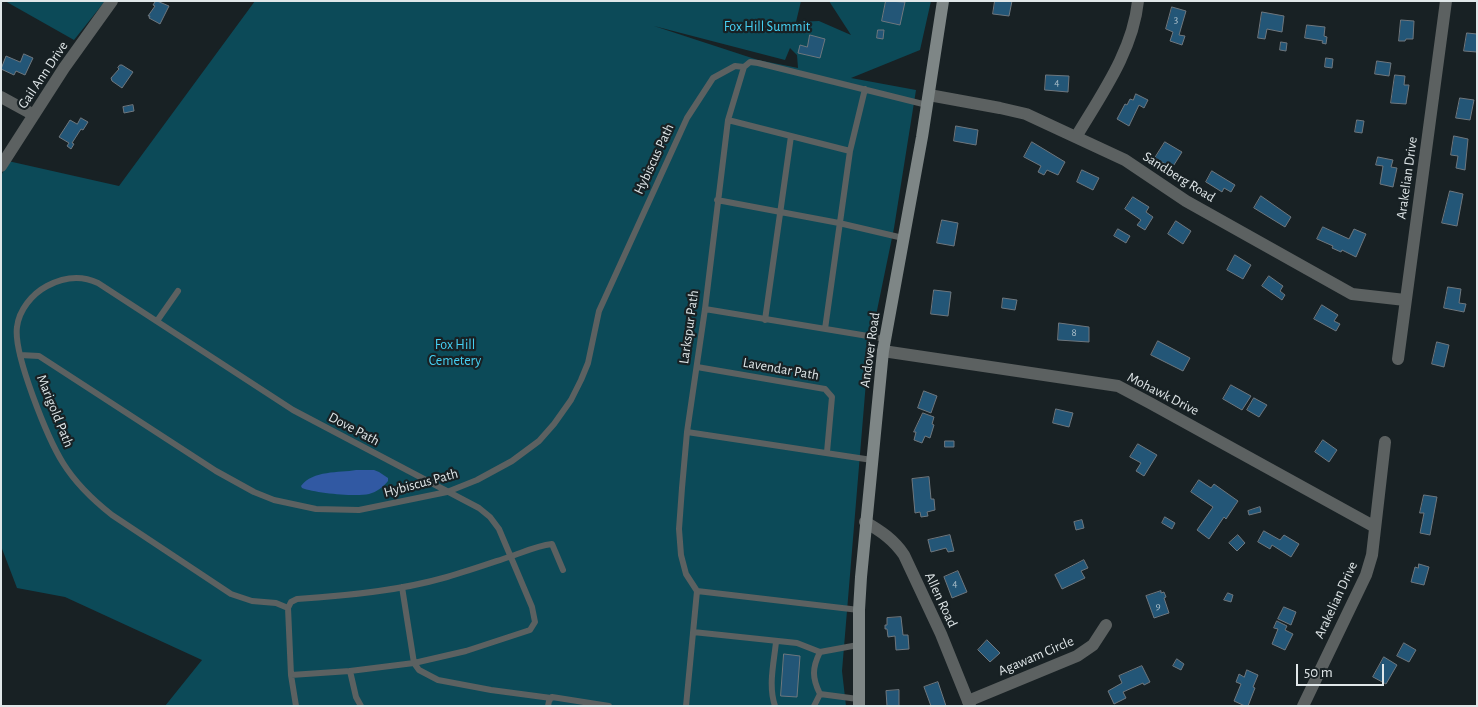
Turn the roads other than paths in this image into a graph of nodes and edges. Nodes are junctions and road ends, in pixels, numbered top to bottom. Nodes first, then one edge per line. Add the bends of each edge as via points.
1 (112, 1) edge
2 (943, 1) edge
3 (1138, 1) edge
4 (1446, 1) edge
5 (744, 67) junction
6 (865, 89) junction
7 (1, 97) edge
8 (928, 100) junction
9 (34, 115) junction
10 (728, 120) junction
11 (791, 136) junction
12 (1076, 137) junction
13 (850, 150) junction
14 (1, 166) edge
15 (717, 200) junction
16 (780, 211) junction
17 (839, 223) junction
18 (904, 238) junction
19 (103, 286) joint
20 (178, 291) dead end
21 (1405, 300) junction
22 (705, 309) junction
23 (765, 320) junction
24 (157, 321) junction
25 (826, 329) junction
26 (884, 345) junction
27 (20, 355) junction
28 (1398, 359) dead end
29 (696, 367) junction
30 (687, 432) junction
31 (1385, 442) dead end
32 (827, 452) junction
33 (872, 460) junction
34 (447, 492) junction
35 (866, 522) junction
36 (1376, 527) junction
37 (510, 556) junction
38 (563, 570) dead end
39 (402, 587) junction
40 (696, 590) junction
41 (288, 608) junction
42 (859, 610) junction
43 (1106, 624) dead end
44 (693, 632) junction
45 (776, 642) junction
46 (858, 645) junction
47 (820, 652) junction
48 (414, 663) junction
49 (350, 671) junction
50 (291, 675) junction
51 (820, 694) junction
52 (551, 698) junction
53 (859, 703) edge
54 (969, 703) edge
55 (296, 706) edge
56 (361, 706) edge
57 (548, 706) edge
58 (609, 706) edge
59 (686, 706) edge
60 (776, 706) edge
61 (814, 706) edge
62 (1303, 706) edge

1 - 9 street, Gail Ann Drive
2 - 8 main road, Andover Road
3 - 12 street via 1128,44
4 - 21 street, Arakelian Drive
5 - 6 lane, Hybiscus Path via 750,62 758,63
5 - 10 lane, Larkspur Path
5 - 34 lane, Hybiscus Path via 734,66 713,78 686,118 598,311 588,363 571,400 539,441 512,461
6 - 8 lane, Hybiscus Path
6 - 13 lane
7 - 9 street
8 - 12 street, Sandberg Road via 1026,114
8 - 18 main road, Andover Road
9 - 14 street, Gail Ann Drive
10 - 11 lane
10 - 15 lane, Larkspur Path
11 - 13 lane
11 - 16 lane
12 - 21 street, Sandberg Road via 1125,160 1186,201 1352,294
13 - 17 lane
15 - 16 lane
15 - 22 lane, Larkspur Path
16 - 17 lane
16 - 23 lane
17 - 18 lane
17 - 25 lane
18 - 26 main road, Andover Road
19 - 24 lane, Dove Path
19 - 27 lane, Marigold Path via 84,278 69,278 54,282 36,294 22,311 17,327
20 - 24 lane
21 - 28 street, Arakelian Drive
22 - 23 lane
22 - 29 lane, Larkspur Path
23 - 25 lane
24 - 34 lane, Dove Path via 293,410
25 - 26 lane
26 - 33 main road, Andover Road
26 - 36 street, Mohawk Drive via 1118,386
27 - 34 lane, Hybiscus Path via 39,356 222,475 274,500 316,509 359,510
27 - 41 lane, Marigold Path via 54,448 92,498 112,515 224,590 246,600 276,603
29 - 30 lane, Larkspur Path
29 - 32 lane, Lavendar Path via 830,392
30 - 32 lane
30 - 40 lane, Larkspur Path via 679,529 686,574
31 - 36 street, Arakelian Drive
32 - 33 lane
33 - 35 main road, Andover Road
34 - 37 lane, Dove Path via 473,504 490,517 499,529
35 - 42 main road, Andover Road
35 - 54 street, Allen Road via 880,530 904,555
36 - 62 street, Arakelian Drive via 1366,575
37 - 38 lane via 552,544
37 - 39 lane
37 - 48 lane, Dove Path via 536,618 532,628 466,651
39 - 41 lane via 338,597 297,599
39 - 48 lane
40 - 42 lane
40 - 44 lane
41 - 50 lane
42 - 46 main road, Andover Road
43 - 54 street, Agawam Circle via 1093,645 1077,656
44 - 45 lane
44 - 59 lane
45 - 47 lane via 798,643
45 - 60 lane via 772,697
46 - 47 lane
46 - 53 main road, Andover Road
47 - 51 lane via 813,671
48 - 49 lane
48 - 52 lane via 419,670 438,680
49 - 50 lane
49 - 56 lane
50 - 55 lane
51 - 53 lane
51 - 61 lane
52 - 57 lane
52 - 58 lane

